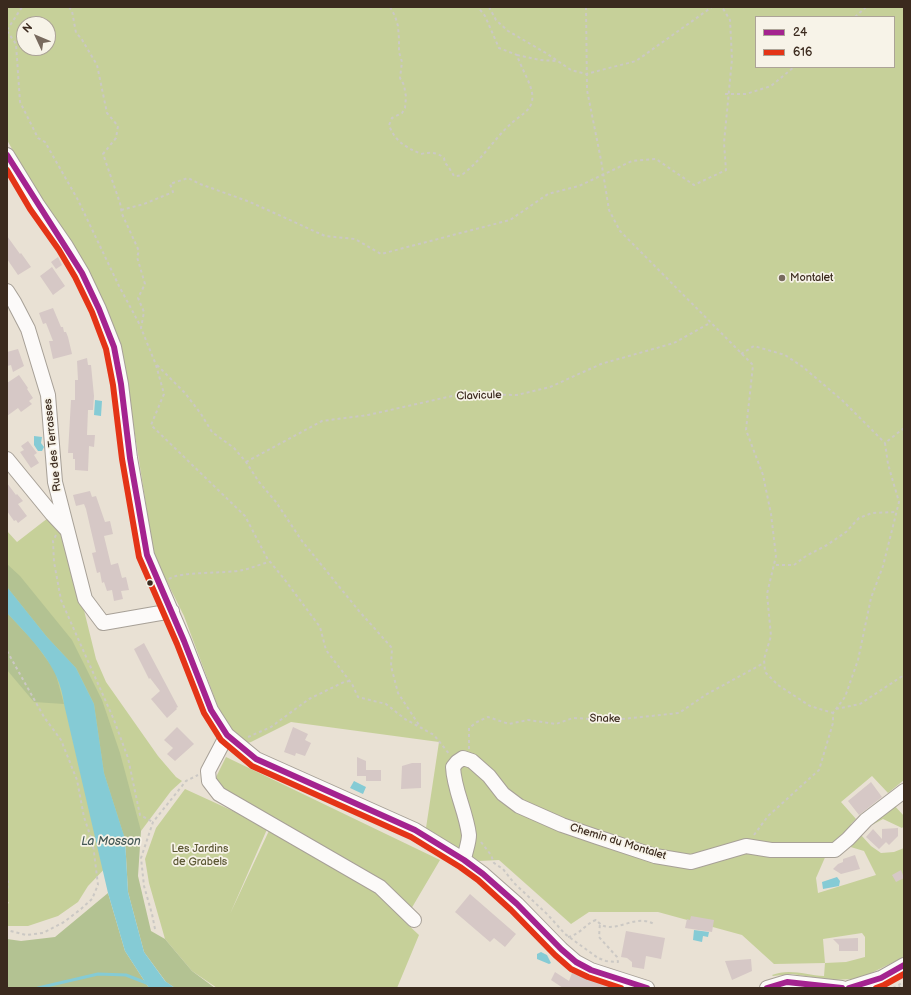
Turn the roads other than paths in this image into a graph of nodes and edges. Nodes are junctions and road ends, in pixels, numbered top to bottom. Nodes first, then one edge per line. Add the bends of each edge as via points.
1 (7, 155) edge
2 (7, 292) edge
3 (7, 458) edge
4 (67, 530) junction
5 (172, 611) junction
6 (227, 735) junction
7 (904, 791) edge
8 (464, 860) junction
9 (414, 920) dead end
10 (904, 965) edge
11 (647, 988) edge
12 (766, 988) edge
13 (842, 988) edge
14 (850, 988) edge

1 - 5 street via 82,273 114,347 147,555
2 - 4 street, Rue des Terrasses via 28,329 48,395 56,482
3 - 4 street, Rue des Terrasses
4 - 5 street, Rue des Terrasses via 85,599 103,623
5 - 6 street via 210,710
6 - 8 street via 256,759 416,830
6 - 9 street via 208,771 209,781 219,794 380,887
7 - 8 street, Chemin du Montalet via 866,820 835,850 771,850 746,846 691,862 655,856 562,825 519,806 503,794 489,776 463,761 453,767 453,777 469,837
8 - 11 street via 517,904 576,962 591,970
10 - 14 street via 881,978
12 - 13 street via 787,982

